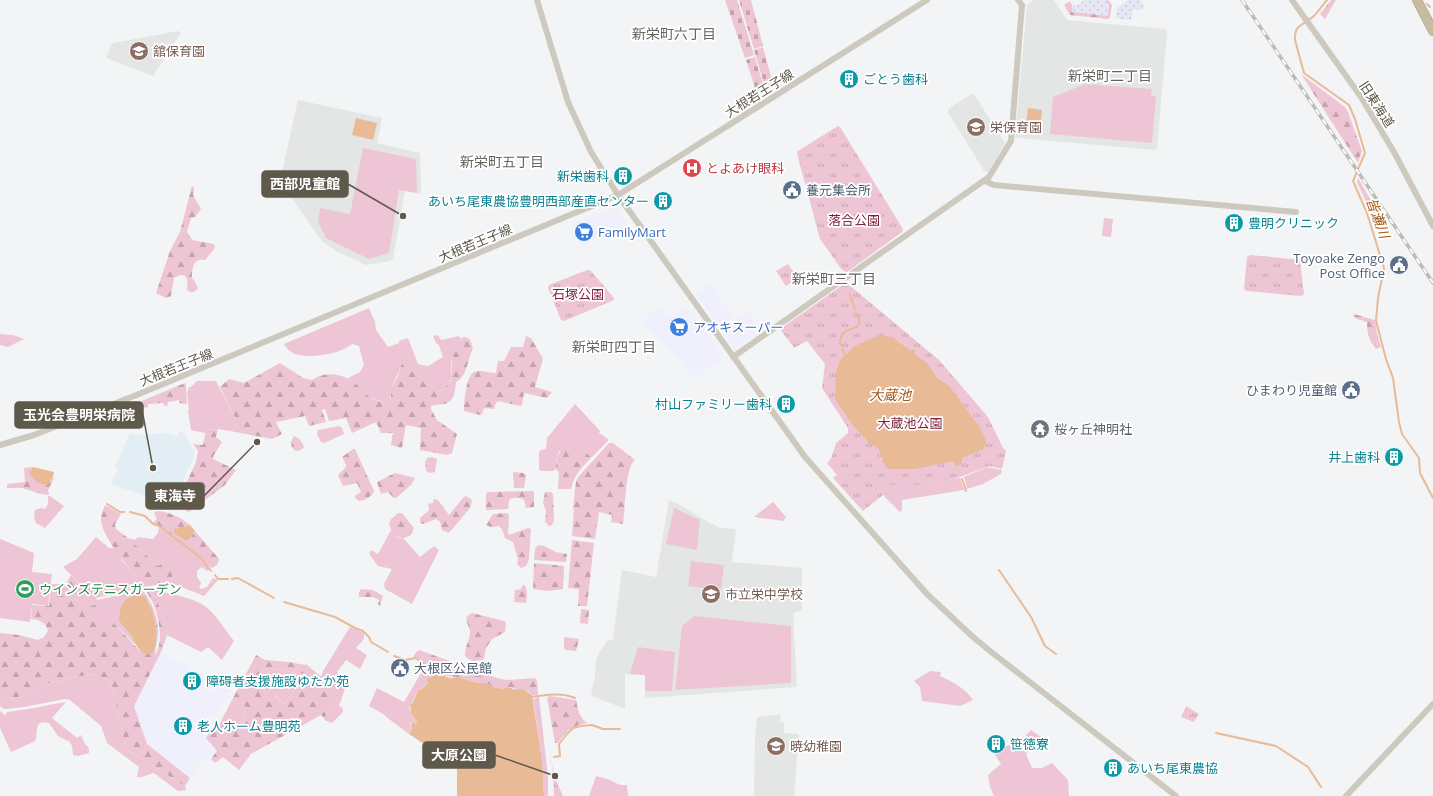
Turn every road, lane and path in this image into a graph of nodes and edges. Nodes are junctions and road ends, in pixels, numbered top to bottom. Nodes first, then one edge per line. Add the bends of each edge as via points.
1 (537, 0) edge
2 (927, 0) edge
3 (1018, 0) edge
4 (1292, 0) edge
5 (1417, 0) edge
6 (1433, 30) edge
7 (985, 181) junction
8 (618, 195) junction
9 (1296, 212) dead end
10 (1433, 226) edge
11 (733, 357) junction
12 (0, 445) edge
13 (1433, 704) edge
14 (1176, 796) edge
15 (1346, 796) edge

1 - 8 street via 568,102 591,152
2 - 8 street, 大根若王子線
3 - 7 street via 1022,5 1011,141
4 - 10 street, 旧東海道 via 1361,97 1394,152
5 - 6 highway
7 - 9 street via 994,185
7 - 11 street
8 - 11 street
8 - 12 street, 大根若王子線 via 120,402 34,435
11 - 14 street via 805,456 928,594 996,656
13 - 15 street

